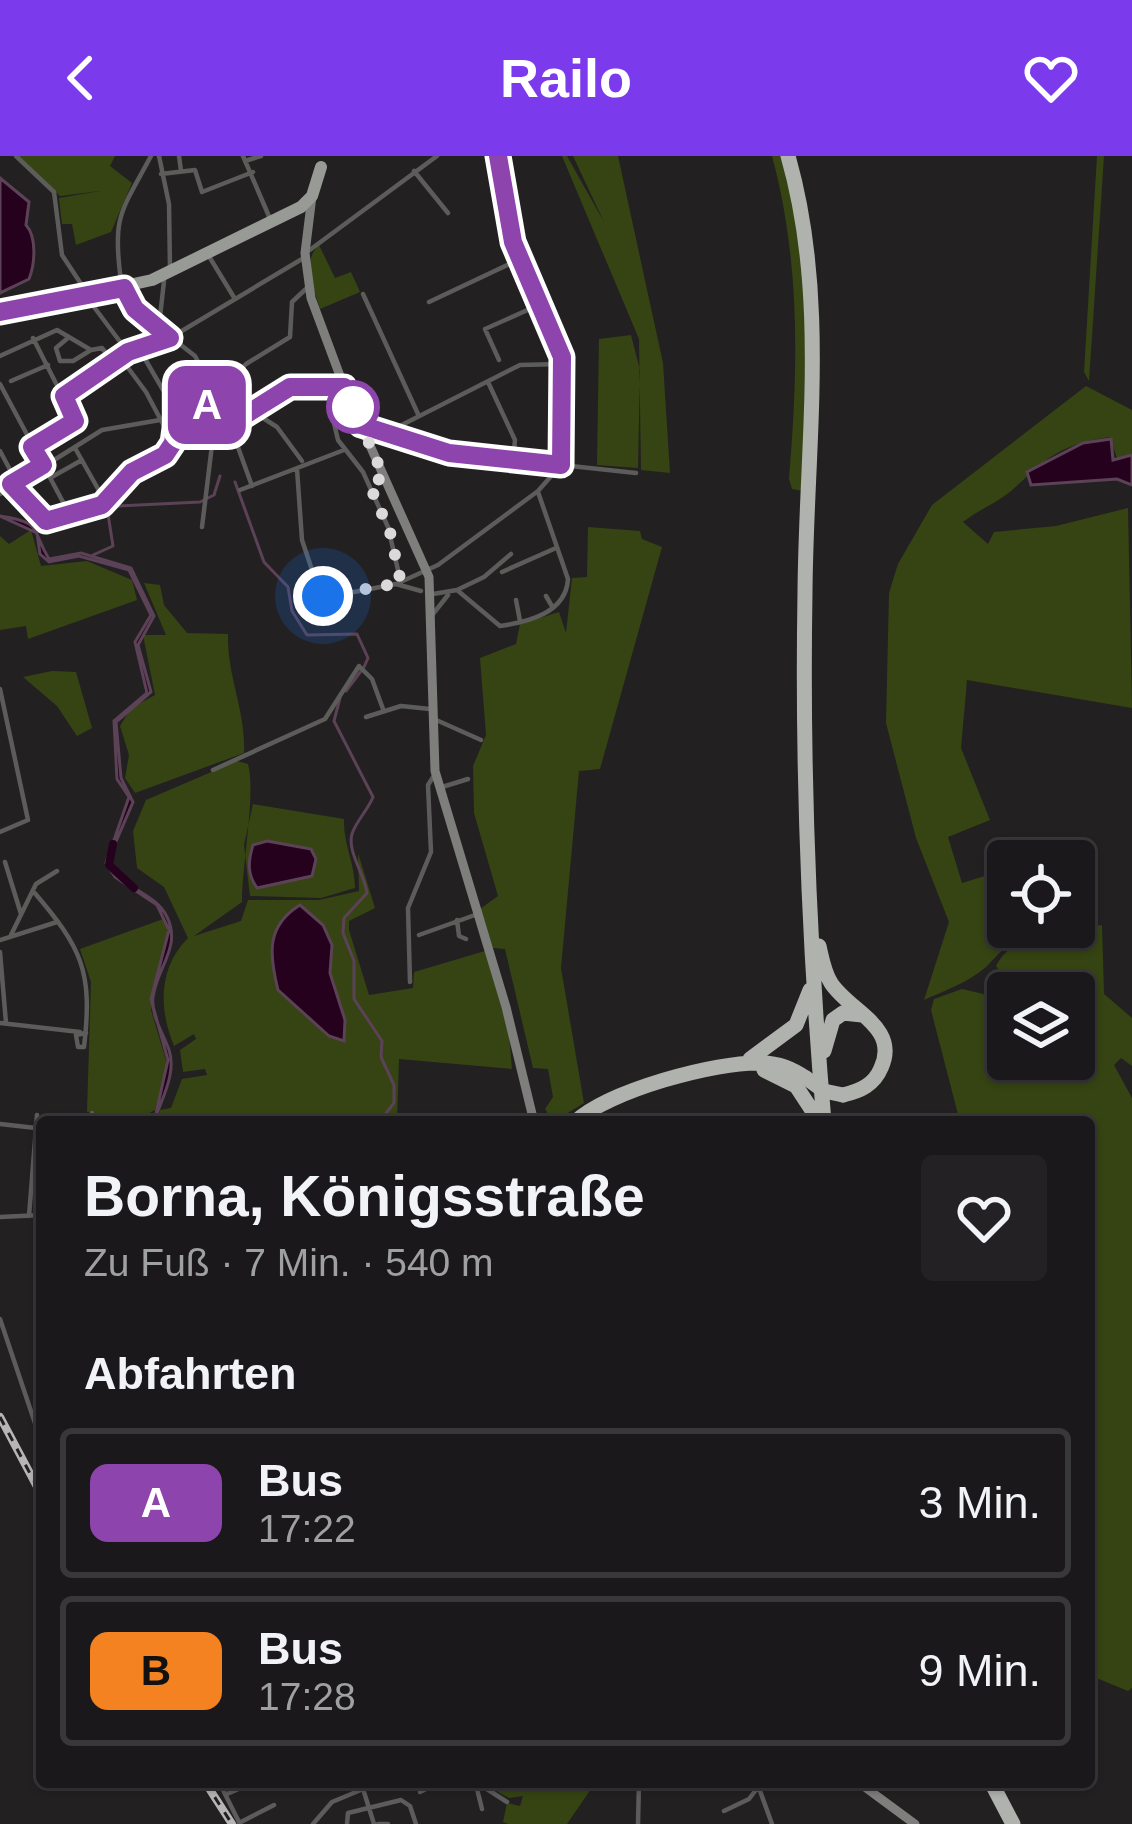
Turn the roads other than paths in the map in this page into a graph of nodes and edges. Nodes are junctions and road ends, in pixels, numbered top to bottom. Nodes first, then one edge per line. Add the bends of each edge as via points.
1 (16, 156) edge
2 (151, 156) edge
3 (159, 156) edge
4 (179, 156) edge
5 (261, 156) edge
6 (437, 156) edge
7 (498, 156) edge
8 (791, 156) edge
9 (244, 158) edge
10 (322, 162) edge
11 (181, 171) junction
12 (414, 171) junction
13 (253, 172) junction
14 (161, 174) junction
15 (307, 208) junction
16 (448, 212) dead end
17 (271, 221) junction
18 (310, 241) junction
19 (207, 254) junction
20 (520, 259) junction
21 (167, 276) junction
22 (123, 284) junction
23 (308, 286) junction
24 (363, 294) dead end
25 (91, 296) junction
26 (235, 299) junction
27 (429, 302) dead end
28 (541, 304) junction
29 (0, 313) edge
30 (159, 326) junction
31 (69, 337) junction
32 (33, 338) junction
33 (170, 338) junction
34 (138, 347) junction
35 (91, 350) junction
36 (128, 352) junction
37 (0, 356) edge
38 (116, 360) junction
39 (499, 360) dead end
40 (562, 364) junction
41 (48, 365) junction
42 (156, 377) junction
43 (11, 381) dead end
44 (488, 382) junction
45 (0, 384) edge
46 (143, 386) junction
47 (341, 388) junction
48 (64, 396) junction
49 (218, 397) junction
50 (252, 410) junction
51 (226, 414) junction
52 (418, 415) junction
53 (175, 417) junction
54 (161, 423) junction
55 (230, 424) junction
56 (361, 425) junction
57 (390, 433) junction
58 (173, 443) junction
59 (369, 444) junction
60 (75, 446) junction
61 (32, 447) junction
62 (344, 450) junction
63 (0, 451) edge
64 (82, 460) junction
65 (513, 460) junction
66 (43, 465) junction
67 (561, 465) junction
68 (300, 466) junction
69 (636, 473) dead end
70 (384, 477) junction
71 (50, 478) junction
72 (14, 483) junction
73 (369, 484) junction
74 (252, 486) junction
75 (241, 490) dead end
76 (538, 490) junction
77 (0, 494) edge
78 (106, 502) junction
79 (71, 517) junction
80 (202, 527) dead end
81 (556, 548) junction
82 (511, 554) dead end
83 (428, 572) junction
84 (502, 572) dead end
85 (398, 584) junction
86 (421, 591) dead end
87 (454, 591) junction
88 (433, 594) junction
89 (546, 596) dead end
90 (516, 600) dead end
91 (554, 608) junction
92 (433, 614) junction
93 (520, 621) junction
94 (0, 689) edge
95 (382, 709) junction
96 (427, 713) junction
97 (366, 717) dead end
98 (481, 740) dead end
99 (213, 770) dead end
100 (435, 774) junction
101 (468, 778) dead end
102 (439, 788) junction
103 (0, 832) edge
104 (5, 862) dead end
105 (57, 871) dead end
106 (33, 891) junction
107 (441, 910) dead end
108 (21, 914) junction
109 (478, 914) junction
110 (56, 919) junction
111 (420, 919) dead end
112 (457, 920) junction
113 (446, 923) junction
114 (11, 935) junction
115 (818, 938) junction
116 (466, 939) dead end
117 (0, 940) edge
118 (0, 952) edge
119 (813, 975) junction
120 (410, 982) dead end
121 (867, 1016) junction
122 (3, 1023) edge
123 (824, 1051) junction
124 (732, 1066) junction
125 (532, 1116) edge
126 (584, 1116) edge
127 (820, 1116) edge
128 (825, 1116) edge
129 (825, 1116) edge
130 (0, 1124) edge
131 (36, 1128) joint
132 (36, 1215) edge
133 (29, 1216) junction
134 (0, 1217) edge
135 (0, 1319) edge
136 (36, 1426) edge
137 (222, 1788) edge
138 (241, 1788) edge
139 (370, 1788) edge
140 (428, 1788) edge
141 (477, 1788) edge
142 (483, 1788) edge
143 (639, 1788) edge
144 (756, 1788) edge
145 (761, 1788) edge
146 (866, 1788) edge
147 (991, 1788) edge
148 (364, 1792) junction
149 (420, 1792) dead end
150 (225, 1795) junction
151 (507, 1802) dead end
152 (274, 1805) dead end
153 (368, 1807) junction
154 (482, 1809) dead end
155 (724, 1810) dead end
156 (239, 1824) edge
157 (313, 1824) edge
158 (347, 1824) edge
159 (376, 1824) edge
160 (388, 1824) edge
161 (416, 1824) edge
162 (638, 1824) edge
163 (772, 1824) edge
164 (915, 1824) edge
165 (1009, 1824) edge

1 - 25 street via 54,193 64,260
2 - 22 street via 116,224
3 - 14 street
4 - 11 street
5 - 9 street
6 - 12 street
7 - 20 street
8 - 115 highway via 811,229 819,304 810,659
8 - 119 highway via 813,306 804,706
9 - 13 street
10 - 15 main road
11 - 13 street via 195,170 202,192
11 - 14 street
12 - 16 street
12 - 18 street
13 - 17 street
14 - 21 street via 169,204
15 - 17 main road
15 - 18 street
15 - 18 street
17 - 19 main road
18 - 23 street
18 - 26 street
19 - 21 main road
19 - 26 street
20 - 27 street
20 - 28 street
21 - 22 main road
21 - 30 street
22 - 25 main road
22 - 30 street via 135,309
23 - 47 street
23 - 49 street via 292,302 290,337 246,364
24 - 52 street
25 - 29 main road
25 - 36 street
26 - 33 street
28 - 39 street via 485,329
28 - 40 street
30 - 33 street
31 - 32 street via 53,330
31 - 35 street
31 - 35 street via 56,348 63,362
32 - 37 street
32 - 41 street
33 - 34 street
33 - 49 street via 191,351
34 - 36 street
34 - 42 street
35 - 38 street
36 - 38 street
38 - 46 street
38 - 48 street
40 - 44 street via 520,365
40 - 67 street
41 - 43 street
41 - 48 street
42 - 46 street
42 - 53 street
44 - 52 street
44 - 65 street via 515,440
45 - 61 street
46 - 54 street
47 - 50 street via 290,387
47 - 56 street
47 - 62 street via 332,417
48 - 61 street via 74,418
49 - 51 street
49 - 53 street
50 - 51 street
50 - 68 street via 277,427
51 - 55 street
52 - 57 street
53 - 54 street
53 - 58 street
54 - 58 street
54 - 60 street via 102,430
55 - 74 street
55 - 80 street via 214,440
56 - 57 street
56 - 59 street
57 - 59 street
57 - 65 street via 440,452
58 - 78 street
59 - 70 street
60 - 64 street
60 - 66 street
61 - 66 street
62 - 68 street
62 - 73 street
63 - 72 street
64 - 71 street
64 - 78 street
65 - 67 street
66 - 71 street
66 - 72 street
67 - 69 street
67 - 76 street
68 - 74 street
68 - 85 street via 302,539 320,594
70 - 73 street
70 - 83 street
71 - 79 street
72 - 77 street
72 - 79 street via 46,521
73 - 85 street via 390,532
74 - 75 street
76 - 81 street
76 - 83 street
78 - 79 street
81 - 84 street
81 - 91 street via 569,584
82 - 87 street
83 - 85 street
83 - 88 street
85 - 86 street
87 - 88 street
87 - 92 street
87 - 93 street via 500,626
88 - 92 street
89 - 91 street
90 - 93 street
91 - 93 street
92 - 96 street
94 - 103 street via 28,820
95 - 96 street
95 - 97 street
95 - 99 street via 359,666 326,719
96 - 98 street
96 - 100 street
100 - 102 street
100 - 120 street via 428,785 431,852 408,908
101 - 102 street
102 - 109 street
104 - 108 street
105 - 106 street
106 - 108 street
106 - 110 street
107 - 113 street
108 - 114 street
109 - 112 street
109 - 125 street
110 - 114 street
110 - 122 street via 86,966 83,1033
111 - 113 street via 421,933
112 - 113 street
112 - 116 street
114 - 117 street
115 - 121 highway via 830,982
115 - 123 highway
118 - 122 street
119 - 124 highway via 796,1025
119 - 128 highway
121 - 123 highway via 833,1020
121 - 124 highway, bridge via 881,1034 884,1061 872,1083 843,1095 776,1064
123 - 129 highway
124 - 126 highway via 623,1094
124 - 127 highway via 785,1078
130 - 131 street
131 - 133 street
132 - 133 street
133 - 134 street
135 - 136 street
137 - 150 street
138 - 150 street
139 - 148 street
140 - 149 street
141 - 154 street
142 - 151 street
143 - 162 street
144 - 155 street
145 - 163 street
146 - 164 street
147 - 165 highway
148 - 153 street
148 - 157 street via 332,1802
150 - 156 street
152 - 156 street
153 - 158 street via 348,1813
153 - 159 street
153 - 161 street via 400,1800
159 - 160 street

